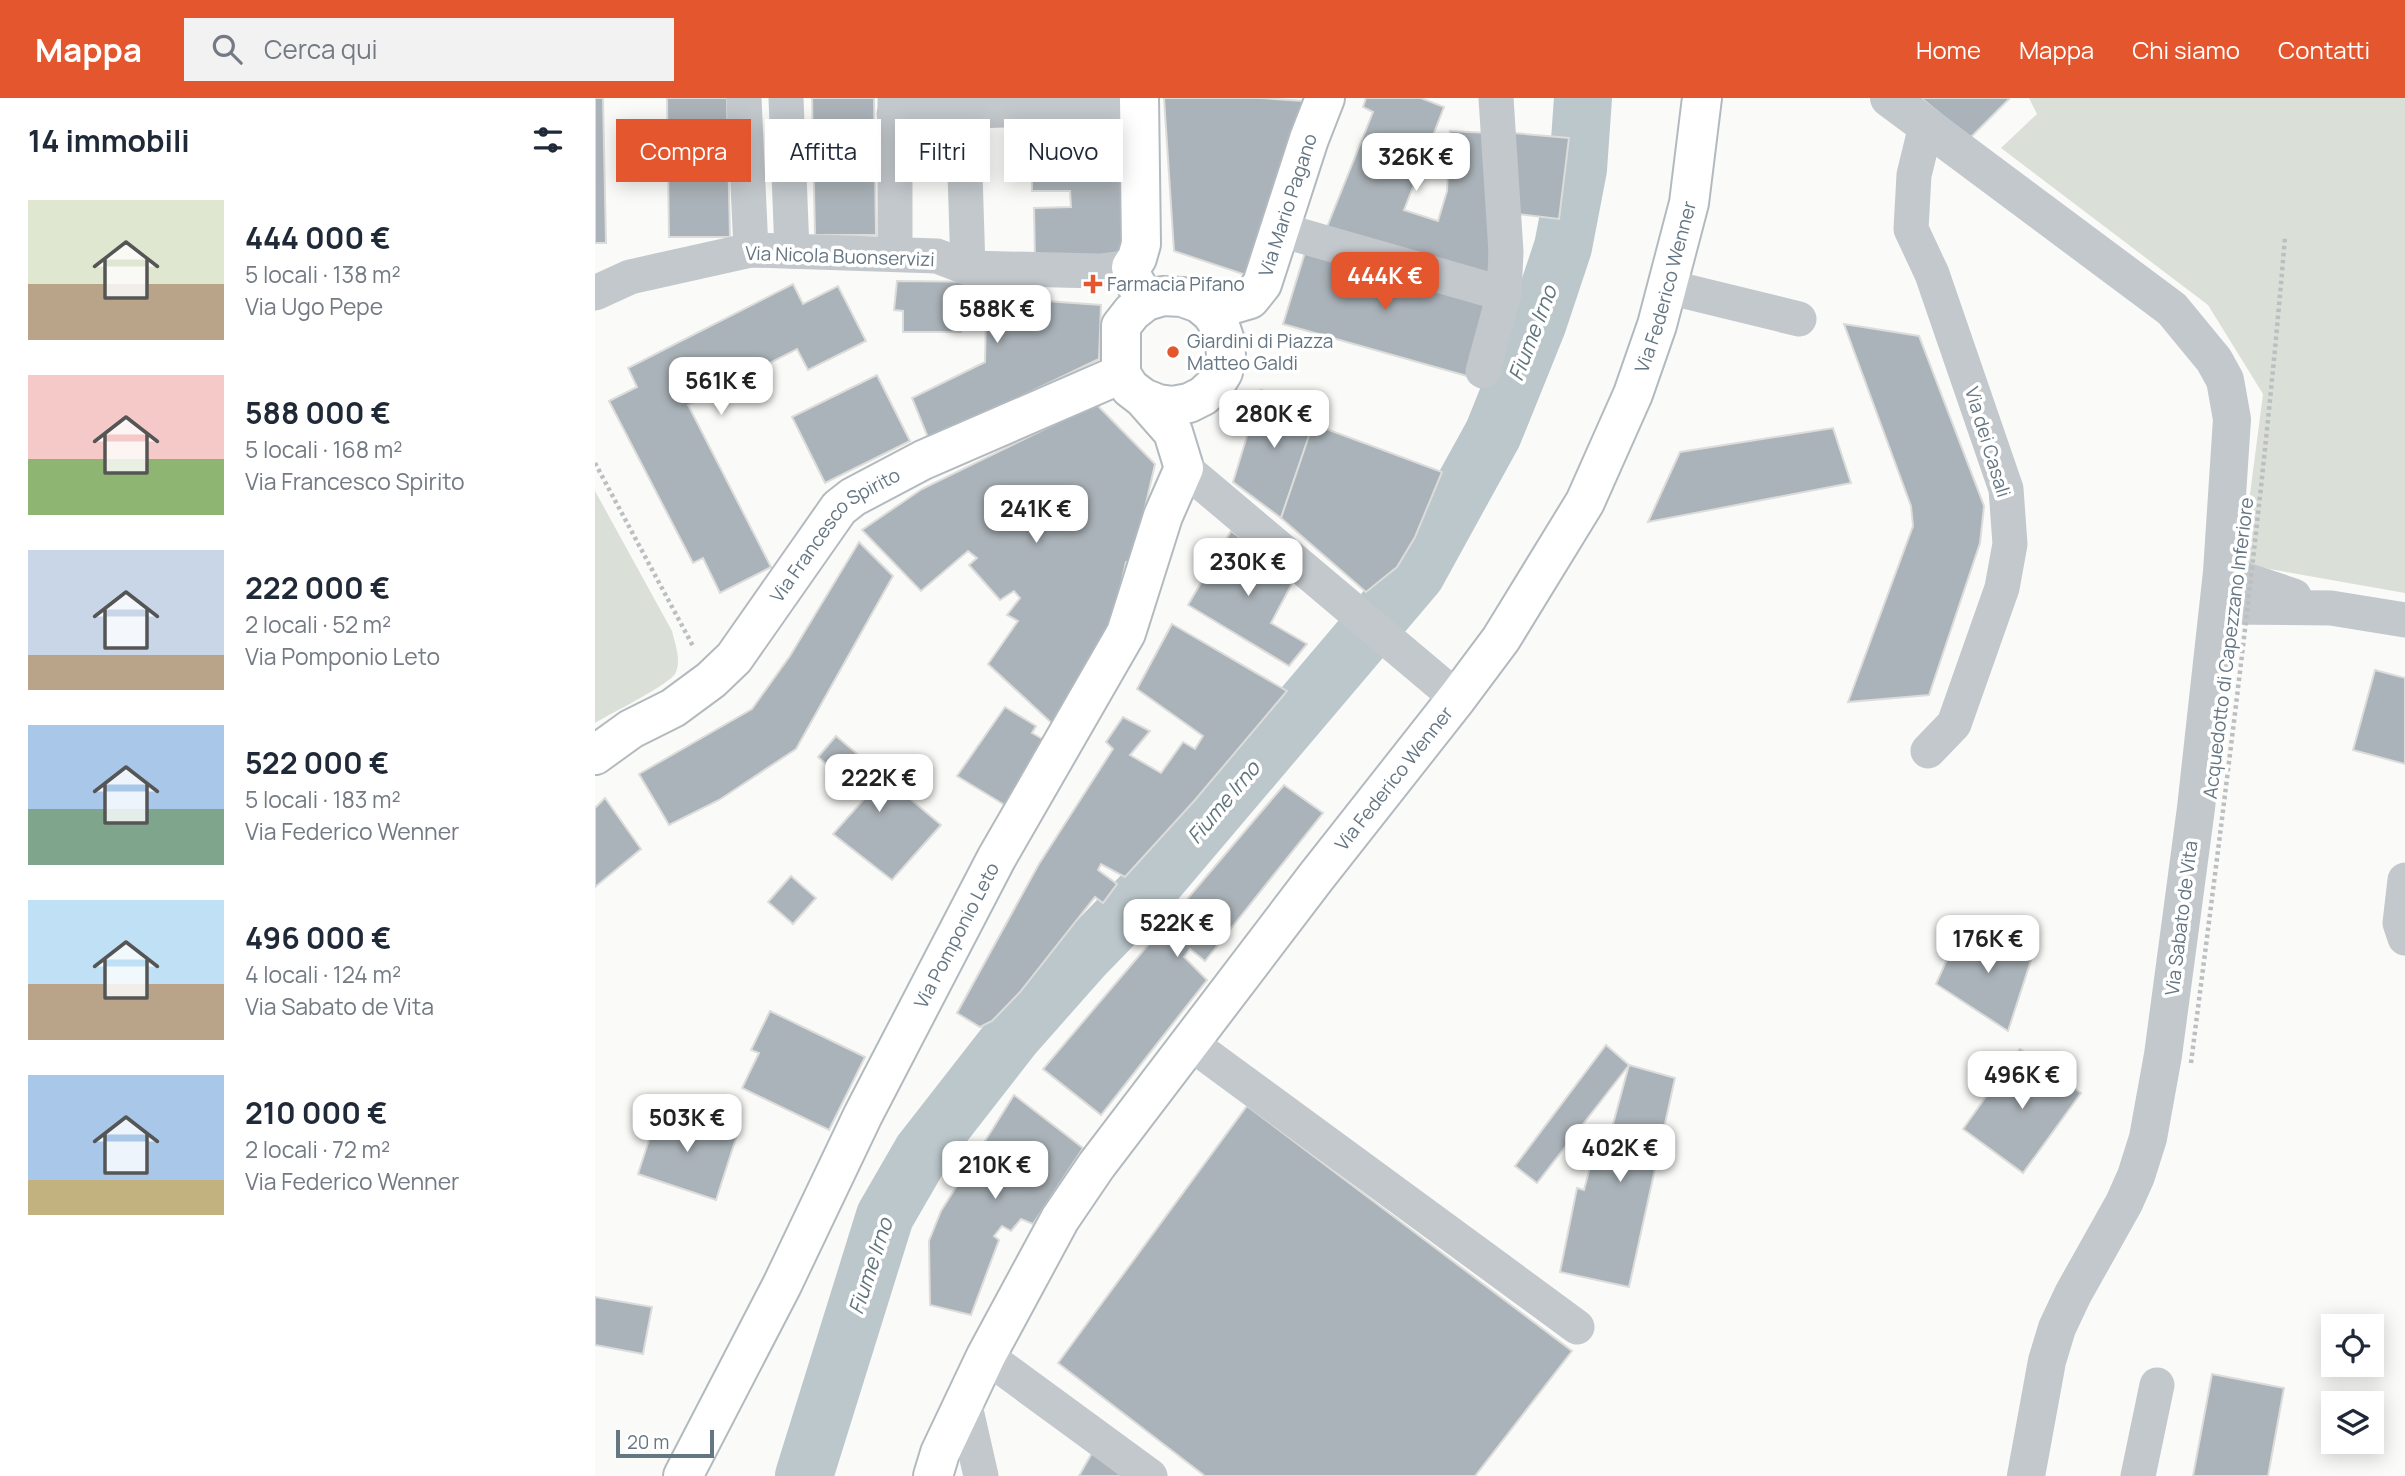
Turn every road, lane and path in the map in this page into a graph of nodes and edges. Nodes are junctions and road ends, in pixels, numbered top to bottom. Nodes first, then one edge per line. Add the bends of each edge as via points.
1 (744, 98) edge
2 (786, 98) edge
3 (1325, 98) edge
4 (1496, 98) edge
5 (1702, 98) edge
6 (1889, 98) edge
7 (1140, 102) edge
8 (894, 106) edge
9 (963, 111) junction
10 (1926, 126) junction
11 (1281, 230) junction
12 (2285, 237) dead end
13 (751, 250) junction
14 (792, 251) junction
15 (894, 254) junction
16 (1131, 267) junction
17 (968, 268) junction
18 (1668, 287) junction
19 (595, 293) edge
20 (1504, 294) junction
21 (1146, 301) junction
22 (1199, 303) junction
23 (1799, 319) dead end
24 (1483, 370) dead end
25 (1132, 386) junction
26 (595, 463) edge
27 (1184, 468) junction
28 (2220, 589) junction
29 (2405, 620) edge
30 (711, 680) junction
31 (1457, 698) junction
32 (1928, 751) dead end
33 (595, 755) edge
34 (2405, 880) edge
35 (2405, 938) edge
36 (1190, 1043) junction
37 (2191, 1063) dead end
38 (1577, 1327) dead end
39 (986, 1356) junction
40 (2157, 1385) dead end
41 (964, 1401) junction
42 (683, 1476) edge
43 (933, 1476) edge
44 (981, 1476) edge
45 (1150, 1476) edge
46 (2026, 1476) edge
47 (2138, 1476) edge

1 - 13 street
2 - 14 street
3 - 11 main road, Via Mario Pagano
4 - 20 street via 1506,253
5 - 18 main road, Via Federico Wenner via 1689,203
6 - 10 street
7 - 9 street
7 - 16 main road via 1141,244
8 - 9 street
8 - 15 street
9 - 17 street
10 - 28 street, Via Sabato de Vita via 2172,309 2214,360 2225,380 2232,419
10 - 32 street, Via dei Casali via 1914,175 1911,229 1932,274 2006,489 2010,544 2002,588 1954,724
11 - 20 street
11 - 22 main road, Via Mario Pagano via 1262,284 1250,299 1233,304
12 - 37 path, Acquedotto di Capezzano Inferiore, bridge via 2246,620
13 - 14 street, Via Nicola Buonservizi
13 - 19 street, Via Nicola Buonservizi via 630,277
14 - 15 street, Via Nicola Buonservizi
15 - 17 street, Via Nicola Buonservizi via 937,256
16 - 17 street, Via Nicola Buonservizi via 1100,271
16 - 21 main road
18 - 23 street
18 - 31 main road, Via Federico Wenner via 1633,394 1585,502 1507,628
20 - 24 street
21 - 22 main road via 1163,296
21 - 25 main road via 1121,326
22 - 25 main road via 1223,333 1226,356 1223,372 1209,391 1173,406 1158,404
25 - 27 main road via 1173,432
25 - 30 main road, Via Francesco Spirito via 923,460 853,497 839,508 734,658
26 - 30 path
27 - 31 street
27 - 42 main road, Via Pomponio Leto via 1163,516 1126,633 996,859
28 - 29 street
28 - 46 street, Via Sabato de Vita via 2174,975 2148,1138 2124,1203 2057,1328
30 - 33 main road, Via Francesco Spirito
31 - 36 main road, Via Federico Wenner
34 - 35 street via 2400,923
36 - 38 street
36 - 39 main road, Via Federico Wenner via 1060,1219
39 - 41 main road, Via Federico Wenner
39 - 45 street
40 - 47 street
41 - 43 main road, Via Federico Wenner
41 - 44 street

